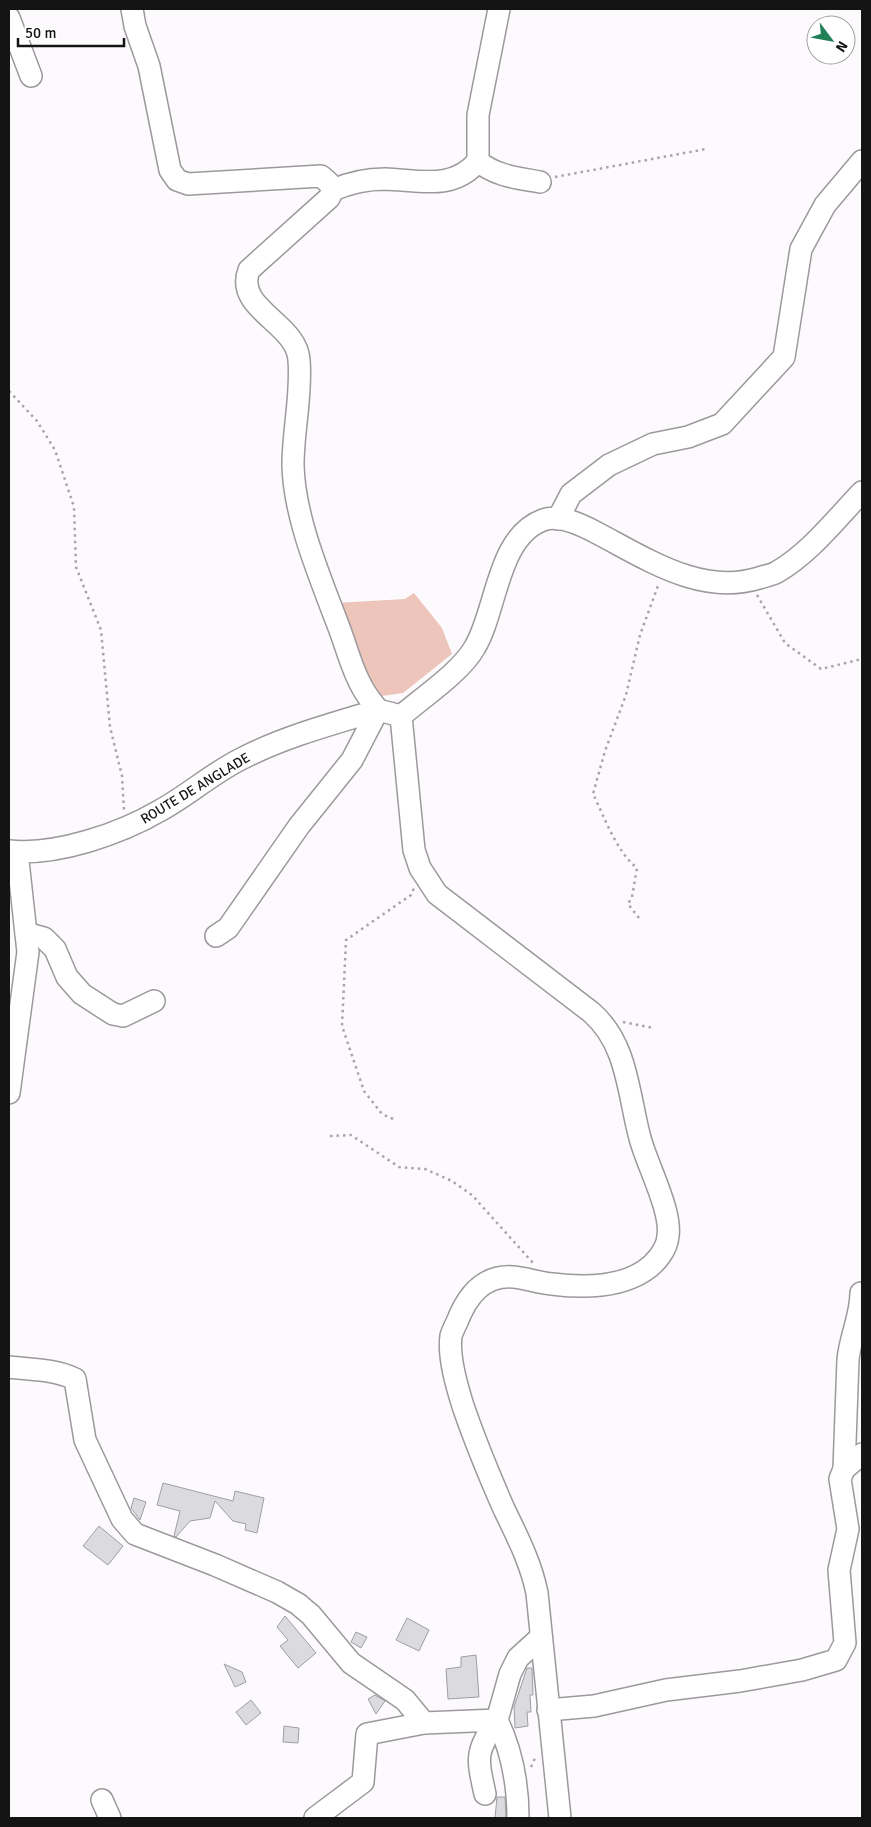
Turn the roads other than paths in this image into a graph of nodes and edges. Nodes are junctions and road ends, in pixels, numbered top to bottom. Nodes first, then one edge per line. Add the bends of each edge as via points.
1 (132, 9) edge
2 (499, 9) edge
3 (9, 18) edge
4 (31, 76) dead end
5 (862, 160) edge
6 (478, 161) junction
7 (540, 182) road end
8 (333, 190) junction
9 (862, 492) edge
10 (558, 519) junction
11 (378, 710) junction
12 (401, 716) junction
13 (13, 852) edge
14 (26, 933) junction
15 (216, 936) dead end
16 (154, 1001) dead end
17 (9, 1093) edge
18 (861, 1293) edge
19 (9, 1366) edge
20 (862, 1454) edge
21 (844, 1469) junction
22 (540, 1638) junction
23 (548, 1710) junction
24 (497, 1720) junction
25 (424, 1723) junction
26 (485, 1794) dead end
27 (315, 1818) edge
28 (518, 1818) edge
29 (560, 1818) edge

1 - 8 street via 149,66 170,170 177,180 188,184 321,176
2 - 6 street via 478,115
3 - 4 street
5 - 10 street via 826,205 800,249 784,357 722,424 688,437 653,444 609,465 571,494
6 - 7 street via 487,169
6 - 8 street via 462,175 448,181 431,183 384,179 362,181
8 - 11 street via 329,198 249,270 245,278 252,300 291,340 299,358 293,467 300,508 315,561 361,685
9 - 10 street via 803,553 776,573 748,581 709,583 664,568 587,528
10 - 12 street via 543,520 526,530 507,556 475,648 463,663
11 - 12 street
11 - 13 street, ROUTE DE ANGLADE via 282,740 242,758 162,810 125,829 58,848
11 - 15 street via 352,760 299,826 228,928
12 - 22 street via 414,850 426,877 437,894 604,1024 619,1050 640,1140 668,1220 668,1237 662,1253 650,1267 633,1278 606,1285 553,1284 512,1277 488,1280 475,1289 463,1306 451,1337 455,1380 477,1448 532,1571
13 - 14 street
14 - 16 street via 44,938 55,949 67,977 82,994 113,1014 122,1016
14 - 17 street via 28,952
18 - 21 street via 860,1314 848,1360
19 - 25 street via 44,1370 75,1379 85,1440 122,1519 135,1534 224,1569 298,1604 350,1663 405,1700
20 - 21 street
21 - 23 street via 840,1479 848,1534 840,1570 845,1643 836,1660 802,1670 740,1681 666,1690 594,1706
22 - 23 street
22 - 24 street via 518,1658
23 - 29 street
24 - 25 street
24 - 26 street via 480,1751 478,1764
24 - 28 street via 508,1742
25 - 27 street via 368,1734 362,1782

